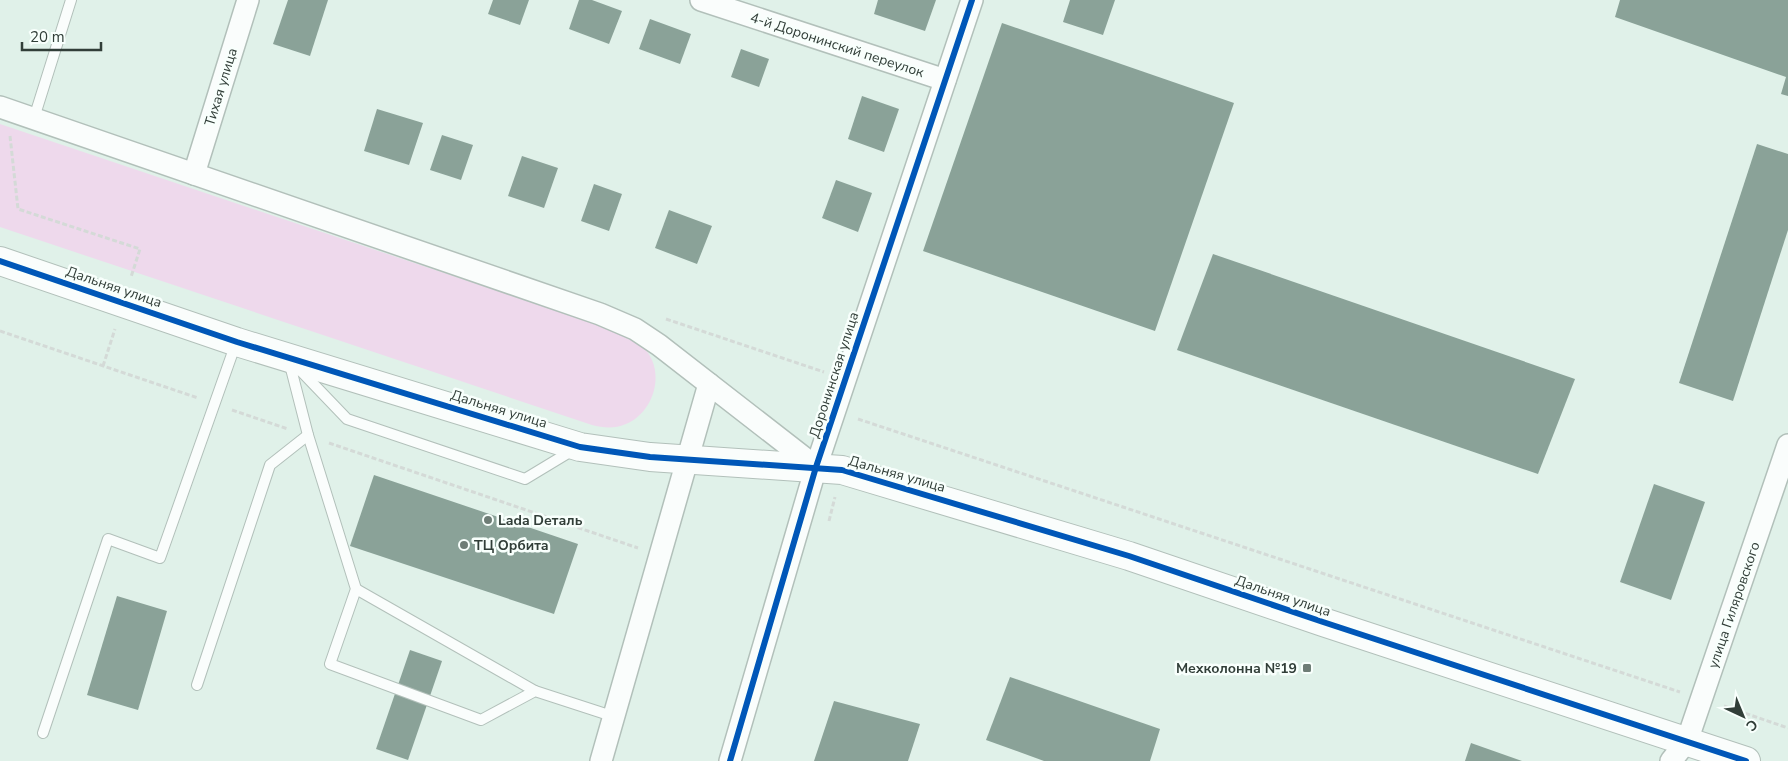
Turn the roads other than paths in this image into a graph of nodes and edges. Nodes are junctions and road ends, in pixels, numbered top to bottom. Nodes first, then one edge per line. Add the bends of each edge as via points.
1 (71, 0) edge
2 (248, 0) edge
3 (701, 0) edge
4 (972, 0) edge
5 (945, 80) junction
6 (3, 108) edge
7 (34, 118) junction
8 (194, 174) junction
9 (0, 262) edge
10 (237, 342) junction
11 (288, 358) junction
12 (709, 384) junction
13 (308, 436) junction
14 (1788, 445) edge
15 (580, 446) junction
16 (687, 459) junction
17 (816, 468) junction
18 (356, 589) junction
19 (196, 685) dead end
20 (535, 691) junction
21 (615, 717) junction
22 (43, 733) dead end
23 (1679, 751) edge
24 (601, 761) edge
25 (730, 761) edge
26 (1746, 761) edge

1 - 7 lane
2 - 8 street, Тихая улица
3 - 5 street, 4-й Доронинский переулок
4 - 5 street, Доронинская улица
5 - 17 street, Доронинская улица
6 - 7 street
7 - 8 street
8 - 12 street via 635,328
9 - 10 street, Дальняя улица
10 - 11 street, Дальняя улица
10 - 22 lane via 160,558 108,539
11 - 13 lane
11 - 15 street, Дальняя улица
11 - 15 lane via 346,419 525,479
12 - 16 street
12 - 17 street
13 - 18 lane
13 - 19 lane via 270,466
14 - 23 street, улица Гиляровского via 1702,699
15 - 16 street, Дальняя улица
16 - 17 street, Дальняя улица
16 - 21 street
17 - 23 street, Дальняя улица via 842,470 1129,556
17 - 25 street, Доронинская улица
18 - 20 lane
18 - 20 lane via 330,664 482,720
20 - 21 lane
21 - 24 street
23 - 26 street, Дальняя улица

